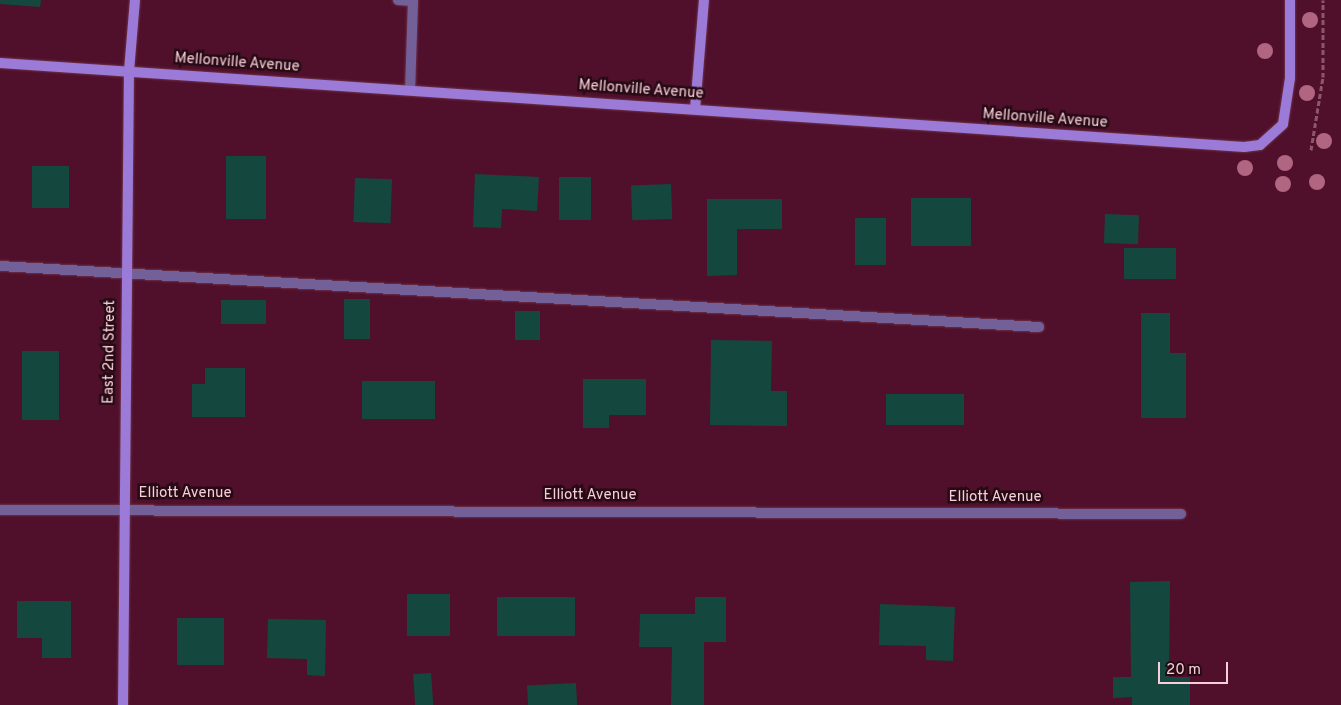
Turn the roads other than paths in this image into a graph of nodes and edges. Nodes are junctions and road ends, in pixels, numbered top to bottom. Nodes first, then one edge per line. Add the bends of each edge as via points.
1 (135, 0) edge
2 (398, 0) edge
3 (704, 0) edge
4 (1290, 0) edge
5 (0, 63) edge
6 (129, 71) junction
7 (410, 90) junction
8 (696, 109) junction
9 (0, 266) edge
10 (126, 276) junction
11 (1039, 327) dead end
12 (123, 509) junction
13 (0, 510) edge
14 (1180, 514) dead end
15 (123, 705) edge

1 - 6 street, East 2nd Street
2 - 7 street via 413,1
3 - 8 street
4 - 8 street, Mellonville Avenue via 1289,104 1276,134 1260,145 1232,147
5 - 6 street, Mellonville Avenue
6 - 7 street, Mellonville Avenue
6 - 10 street, East 2nd Street
7 - 8 street, Mellonville Avenue
9 - 10 street
10 - 11 street
10 - 12 street, East 2nd Street
12 - 13 street, Elliott Avenue
12 - 14 street, Elliott Avenue
12 - 15 street, East 2nd Street

